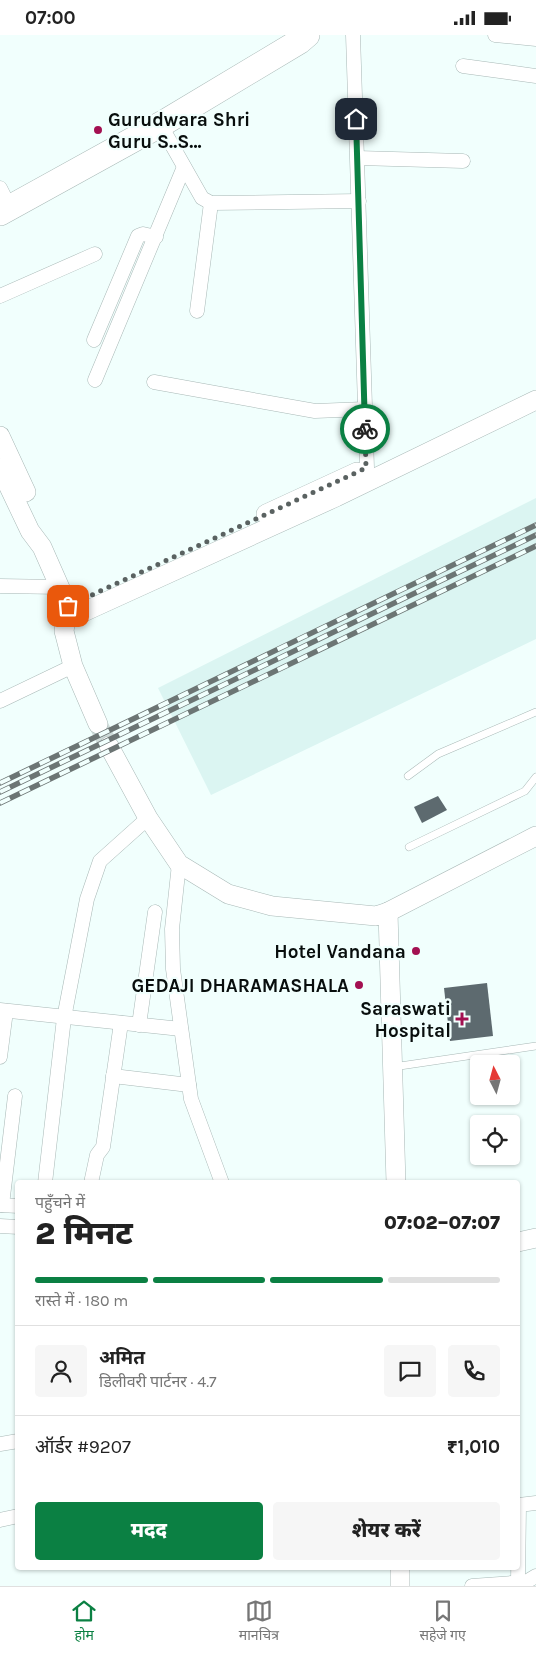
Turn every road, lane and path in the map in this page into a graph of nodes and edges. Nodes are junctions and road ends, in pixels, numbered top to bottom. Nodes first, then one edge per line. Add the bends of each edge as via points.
1 (307, 35) edge
2 (353, 35) edge
3 (495, 35) edge
4 (536, 39) edge
5 (463, 66) dead end
6 (536, 76) edge
7 (160, 124) junction
8 (358, 158) junction
9 (463, 161) dead end
10 (184, 167) junction
11 (359, 201) junction
12 (3, 203) edge
13 (211, 203) junction
14 (156, 237) junction
15 (95, 254) dead end
16 (0, 296) edge
17 (197, 311) dead end
18 (94, 340) dead end
19 (95, 380) dead end
20 (154, 382) dead end
21 (536, 387) edge
22 (536, 400) edge
23 (365, 409) junction
24 (0, 436) edge
25 (0, 468) edge
26 (366, 468) junction
27 (42, 547) junction
28 (0, 586) edge
29 (59, 587) junction
30 (67, 613) junction
31 (73, 666) junction
32 (0, 701) edge
33 (536, 712) edge
34 (98, 724) tunnel mouth
35 (109, 746) tunnel mouth
36 (408, 776) dead end
37 (536, 777) edge
38 (148, 818) junction
39 (536, 836) edge
40 (408, 847) dead end
41 (180, 864) junction
42 (155, 912) dead end
43 (382, 914) junction
44 (3, 1011) edge
45 (64, 1018) junction
46 (121, 1023) junction
47 (139, 1025) junction
48 (181, 1029) junction
49 (536, 1046) edge
50 (0, 1057) edge
51 (392, 1067) junction
52 (113, 1076) junction
53 (189, 1085) junction
54 (15, 1096) dead end
55 (45, 1180) edge
56 (92, 1180) edge
57 (221, 1180) edge
58 (385, 1180) edge
59 (396, 1180) edge
60 (1, 1205) edge
61 (15, 1206) edge
62 (0, 1226) edge
63 (15, 1227) edge
64 (536, 1238) edge
65 (520, 1242) edge
66 (15, 1442) edge
67 (0, 1444) edge
68 (536, 1503) edge
69 (520, 1505) edge
70 (15, 1517) edge
71 (0, 1520) edge
72 (400, 1570) edge
73 (518, 1570) edge
74 (536, 1576) edge
75 (518, 1583) junction
76 (400, 1586) edge
77 (472, 1586) edge

1 - 7 highway
2 - 8 street
3 - 4 street
5 - 6 street
7 - 10 street
7 - 12 highway
8 - 9 street
8 - 11 street
10 - 13 street via 202,198
10 - 14 street
11 - 13 street
11 - 23 street
13 - 17 street
14 - 18 street via 138,236
14 - 19 street
15 - 16 street
20 - 23 street via 316,411
21 - 26 main road
22 - 30 main road via 336,497
23 - 26 street
24 - 27 main road via 38,519
25 - 27 main road via 30,531
26 - 30 main road
27 - 29 main road
28 - 29 street
29 - 30 main road
30 - 31 main road via 64,631
31 - 32 street
31 - 34 main road
33 - 36 lane via 438,754
35 - 38 main road
37 - 40 lane via 525,791
38 - 41 main road
38 - 45 street via 100,861 87,899
39 - 43 main road
41 - 43 main road via 228,894 272,906
41 - 48 street via 172,929 173,969
42 - 47 street
43 - 51 main road
43 - 58 main road
44 - 45 street
44 - 50 street
45 - 46 street
45 - 55 street
46 - 47 street
46 - 52 street
47 - 48 street
48 - 53 street
49 - 51 lane
51 - 59 main road
52 - 53 street
52 - 56 street via 103,1147 96,1155
53 - 57 street via 191,1099
54 - 60 street
60 - 61 street
62 - 63 street
64 - 65 main road
66 - 67 street
68 - 69 street
70 - 71 street
72 - 76 main road
73 - 75 street
74 - 75 street
75 - 77 street

